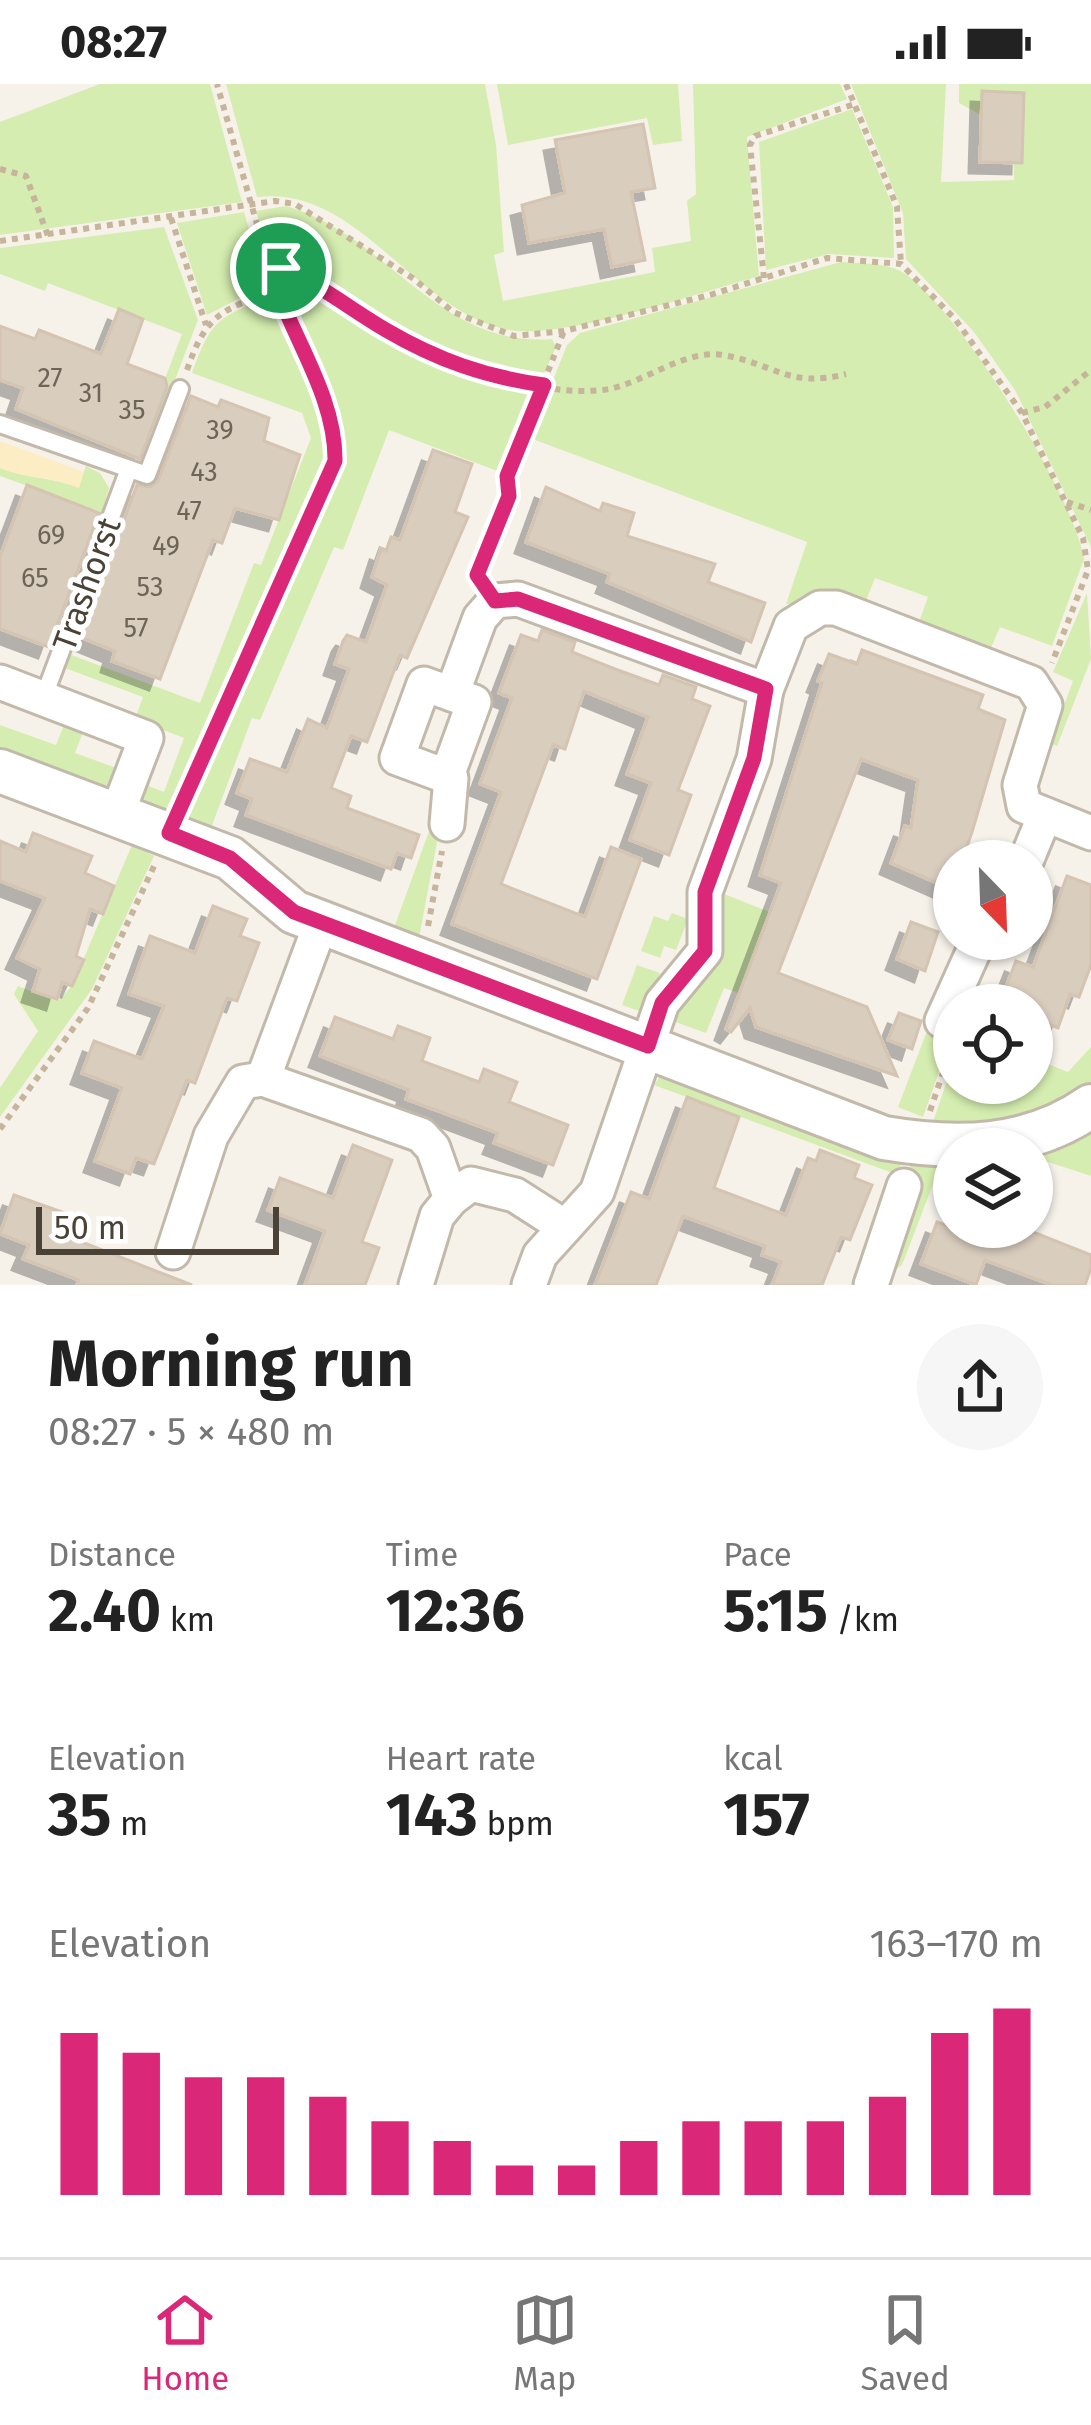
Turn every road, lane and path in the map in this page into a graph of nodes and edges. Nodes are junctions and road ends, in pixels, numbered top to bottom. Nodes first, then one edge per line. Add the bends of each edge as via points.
1 (217, 84) edge
2 (846, 84) edge
3 (855, 104) junction
4 (0, 169) edge
5 (251, 206) junction
6 (171, 218) junction
7 (48, 236) junction
8 (0, 241) edge
9 (901, 264) junction
10 (270, 269) junction
11 (764, 278) junction
12 (276, 291) junction
13 (206, 325) junction
14 (564, 331) junction
15 (1091, 370) edge
16 (846, 374) dead end
17 (544, 385) junction
18 (180, 389) joint
19 (1022, 413) junction
20 (0, 424) edge
21 (129, 469) junction
22 (509, 496) joint
23 (1067, 502) junction
24 (1091, 510) edge
25 (1082, 587) junction
26 (1091, 591) edge
27 (495, 601) junction
28 (0, 682) edge
29 (766, 689) junction
30 (1041, 692) junction
31 (452, 694) junction
32 (43, 699) junction
33 (0, 771) edge
34 (447, 776) junction
35 (117, 814) junction
36 (1045, 815) junction
37 (447, 824) joint
38 (169, 833) junction
39 (1091, 833) edge
40 (1035, 840) edge
41 (320, 923) junction
42 (421, 962) junction
43 (648, 1046) junction
44 (263, 1079) junction
45 (1091, 1106) edge
46 (0, 1129) edge
47 (904, 1186) dead end
48 (452, 1198) junction
49 (565, 1227) junction
50 (173, 1252) dead end
51 (416, 1285) edge
52 (529, 1285) edge
53 (871, 1285) edge

1 - 5 path
2 - 3 path
3 - 9 path via 897,207
3 - 11 path via 755,136 750,145
4 - 7 path via 26,176
5 - 6 path
5 - 10 path
5 - 14 path via 275,201 310,209 483,327 514,335
6 - 7 path
6 - 13 path
7 - 8 path
9 - 11 path via 827,258
9 - 19 path via 955,319
10 - 12 path
10 - 17 path via 310,279 437,357
11 - 14 path
12 - 13 path via 233,305
12 - 38 path via 324,403 335,461
13 - 18 path
14 - 17 path
15 - 19 path via 1045,407
16 - 17 path via 807,382 722,354 604,390
17 - 22 path via 507,476
18 - 21 lane, Trashorst via 146,475
19 - 23 path
20 - 21 lane
21 - 32 lane, Trashorst
22 - 27 lane via 477,575
23 - 24 path
23 - 25 path via 1088,555
25 - 26 path
25 - 30 path
27 - 29 street via 518,599
27 - 31 street via 480,619
28 - 32 street
29 - 30 street via 791,626 836,608 1020,676
29 - 43 street via 754,758 705,892 705,951 662,1003
30 - 36 street via 1044,720 1020,785 1024,806
31 - 34 street via 474,702
31 - 34 street via 424,684 397,758
32 - 35 street via 146,738
33 - 35 street
34 - 37 street
35 - 38 street
36 - 39 street
36 - 40 street
37 - 42 path
38 - 41 street via 230,858 275,899
38 - 46 path via 101,986
41 - 42 street
41 - 44 street
42 - 43 street
43 - 45 street via 915,1143 969,1148 1012,1140
43 - 49 street via 597,1192
44 - 48 street via 421,1135
44 - 50 street via 242,1082 211,1136
47 - 53 street
48 - 49 street via 471,1184 515,1195
48 - 51 street via 437,1216
49 - 52 street via 540,1255

